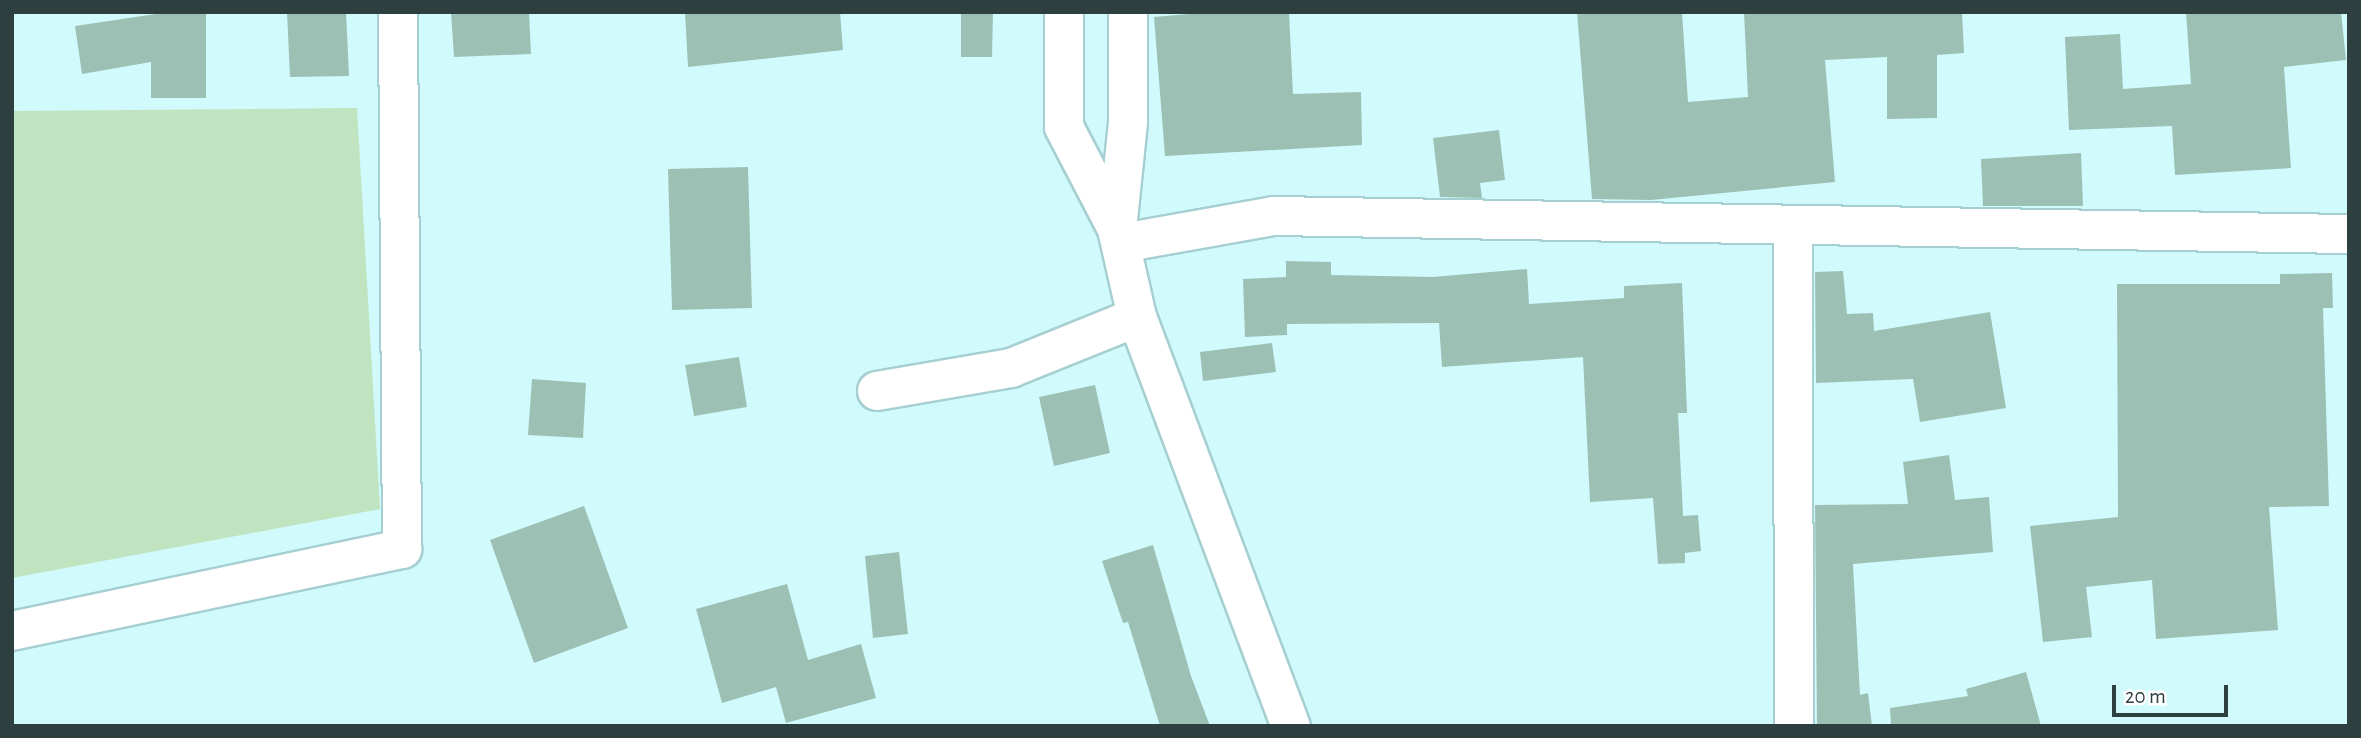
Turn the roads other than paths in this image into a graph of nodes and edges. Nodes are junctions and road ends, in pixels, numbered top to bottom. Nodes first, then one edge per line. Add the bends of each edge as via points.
1 (398, 12) edge
2 (1064, 12) edge
3 (1128, 12) edge
4 (1793, 228) junction
5 (2349, 234) edge
6 (1119, 236) junction
7 (1138, 317) junction
8 (877, 391) dead end
9 (12, 631) edge
10 (1291, 726) edge
11 (1794, 726) edge

1 - 9 street via 402,549
2 - 6 street via 1064,127
3 - 6 street via 1128,122
4 - 5 street
4 - 6 street via 1273,216
4 - 11 street
6 - 7 street
7 - 8 street via 1011,368
7 - 10 street

